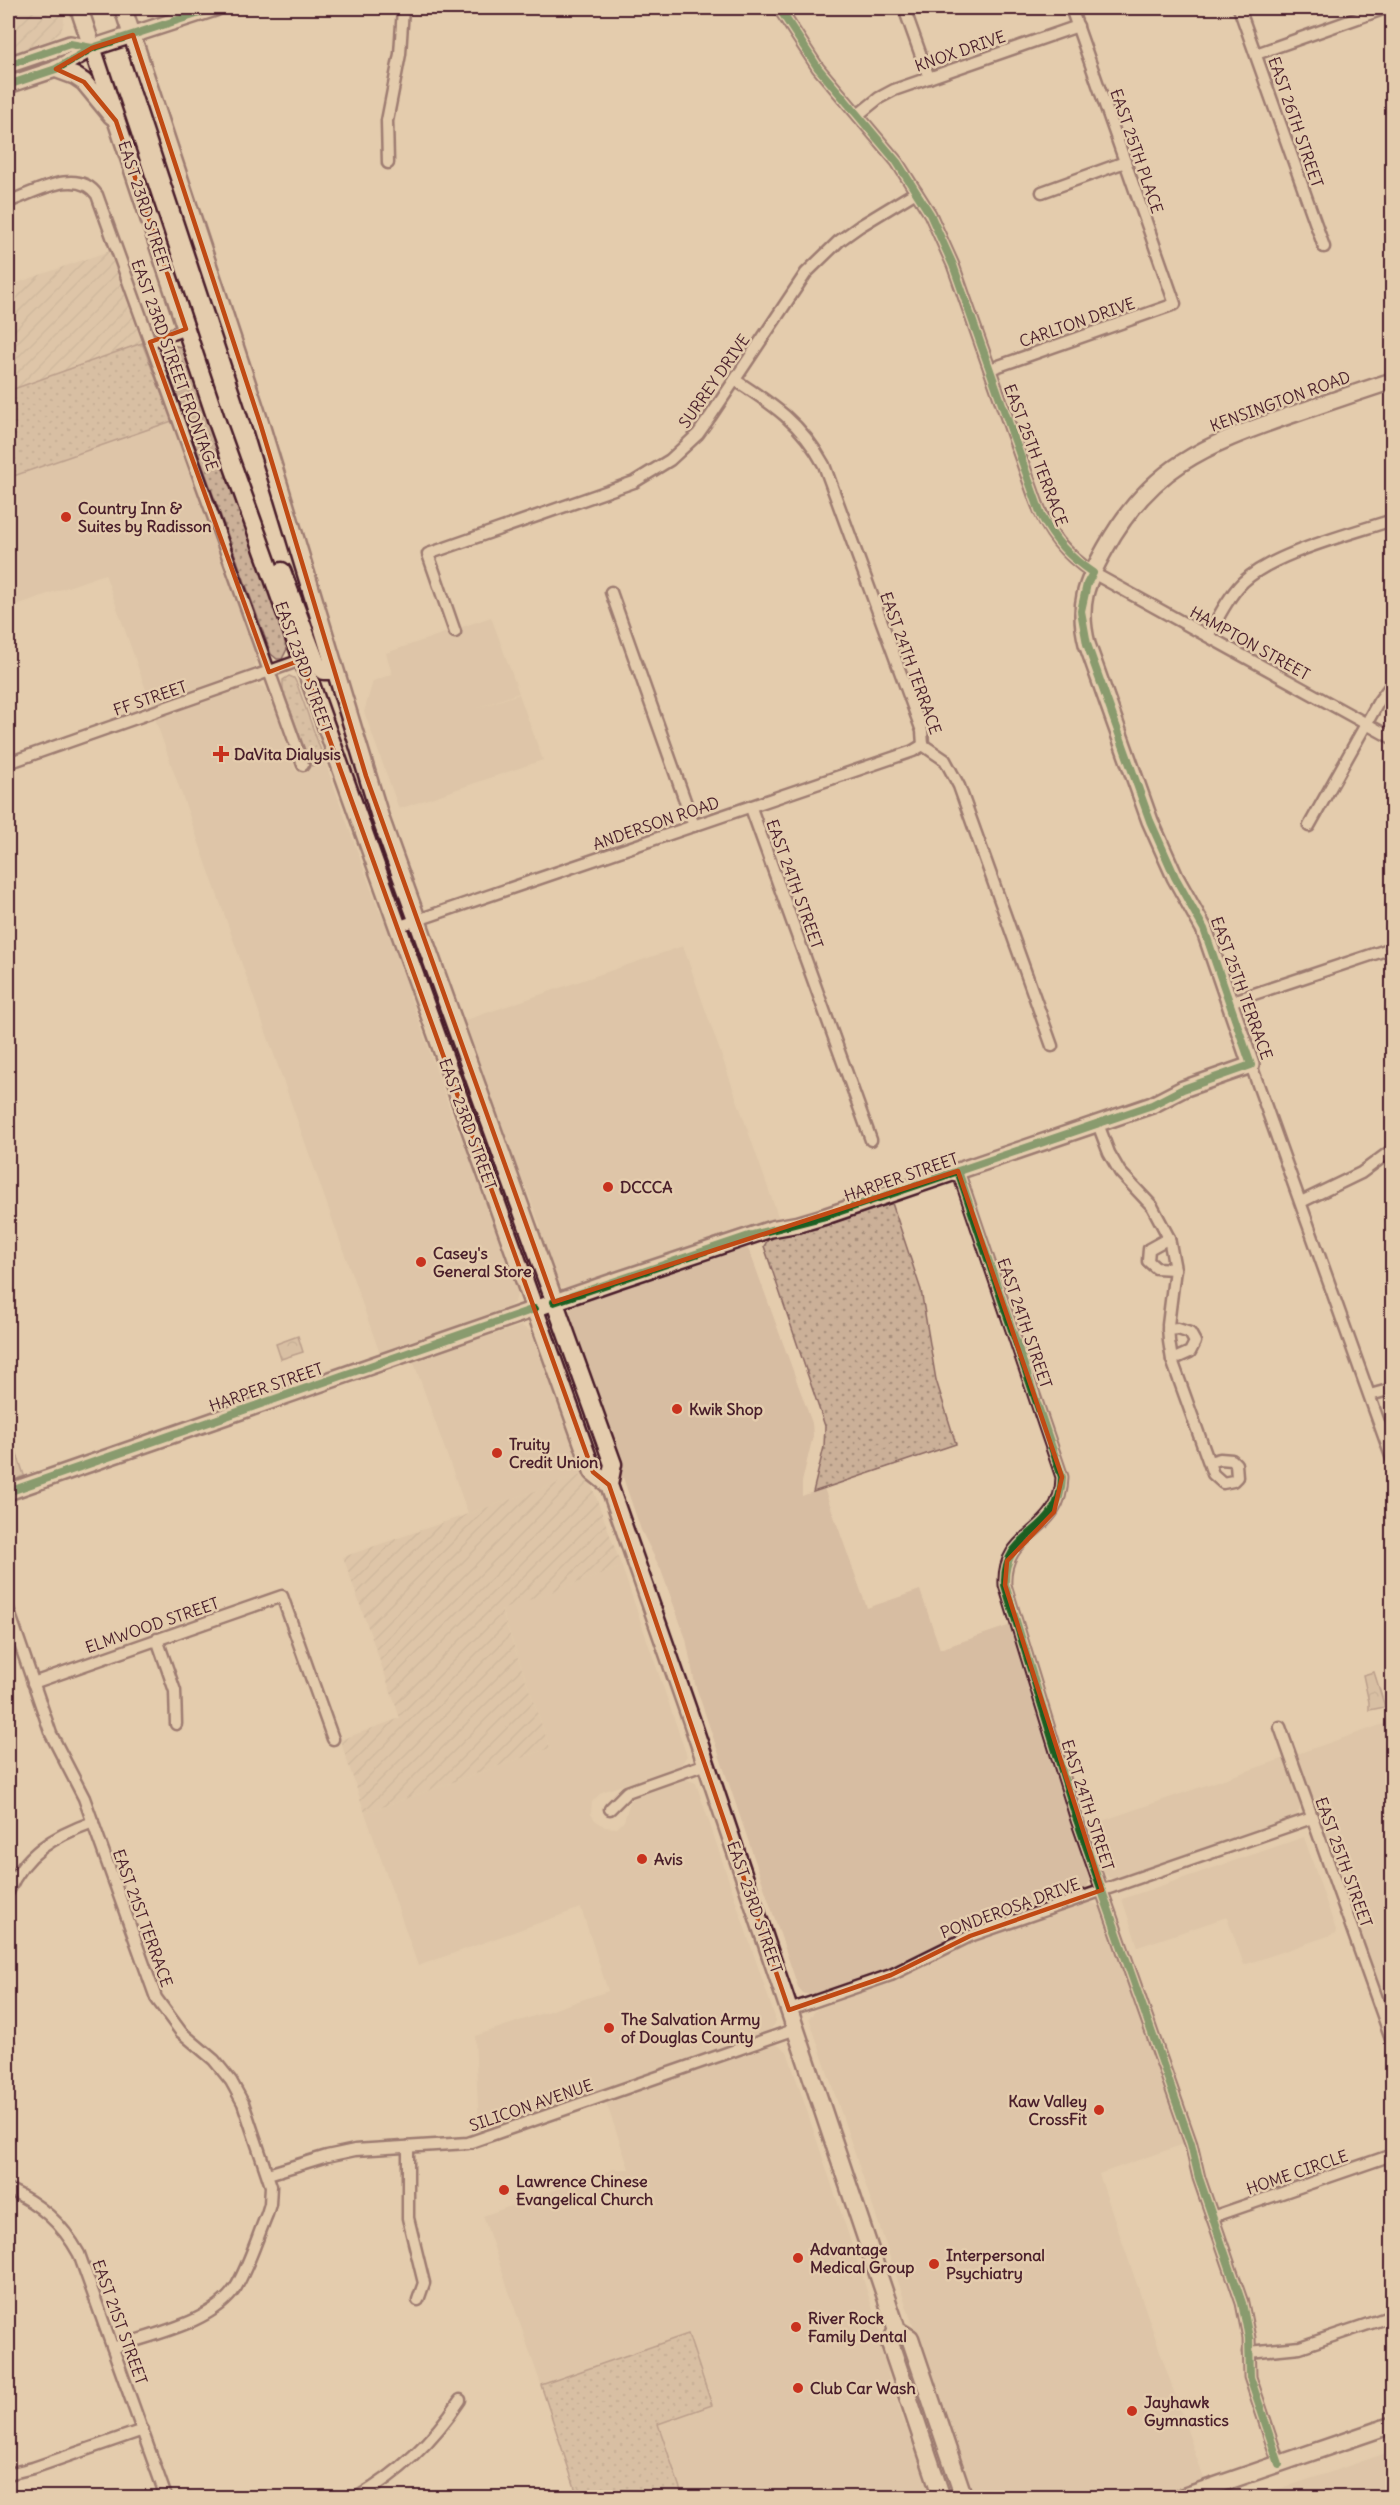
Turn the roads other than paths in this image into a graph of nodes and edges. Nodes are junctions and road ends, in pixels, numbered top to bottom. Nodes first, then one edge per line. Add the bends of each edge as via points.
1 (79, 8) edge
2 (123, 8) edge
3 (215, 8) edge
4 (403, 8) edge
5 (779, 8) edge
6 (904, 8) edge
7 (1071, 8) edge
8 (1239, 8) edge
9 (1386, 8) edge
10 (1077, 26) junction
11 (133, 35) junction
12 (92, 48) junction
13 (1256, 54) junction
14 (8, 65) edge
15 (56, 69) junction
16 (929, 78) junction
17 (8, 85) edge
18 (859, 114) junction
19 (116, 121) junction
20 (1125, 162) junction
21 (388, 163) dead end
22 (916, 192) junction
23 (1042, 192) dead end
24 (8, 202) edge
25 (1324, 247) dead end
26 (1175, 304) joint
27 (186, 329) junction
28 (150, 342) junction
29 (990, 369) junction
30 (735, 380) junction
31 (1392, 381) edge
32 (245, 499) junction
33 (1392, 520) edge
34 (1092, 573) junction
35 (610, 592) dead end
36 (455, 632) dead end
37 (1208, 636) junction
38 (301, 660) junction
39 (334, 671) junction
40 (269, 672) junction
41 (1392, 684) edge
42 (1366, 724) junction
43 (1392, 738) edge
44 (923, 745) junction
45 (8, 763) edge
46 (303, 765) dead end
47 (751, 808) junction
48 (694, 826) junction
49 (1309, 826) dead end
50 (417, 920) junction
51 (398, 927) junction
52 (1392, 948) edge
53 (1230, 1002) junction
54 (1052, 1046) dead end
55 (1251, 1065) junction
56 (1098, 1124) junction
57 (871, 1140) dead end
58 (1392, 1150) edge
59 (958, 1171) junction
60 (1301, 1202) junction
61 (1169, 1238) junction
62 (1175, 1269) junction
63 (554, 1302) junction
64 (534, 1309) junction
65 (1168, 1330) junction
66 (1172, 1360) junction
67 (1392, 1389) edge
68 (1370, 1395) junction
69 (1392, 1459) edge
70 (1209, 1462) dead end
71 (609, 1485) junction
72 (8, 1492) edge
73 (8, 1609) edge
74 (157, 1639) junction
75 (33, 1683) junction
76 (176, 1724) dead end
77 (1280, 1727) dead end
78 (333, 1739) dead end
79 (706, 1764) junction
80 (609, 1809) dead end
81 (1312, 1818) junction
82 (93, 1822) junction
83 (1102, 1890) junction
84 (8, 1892) edge
85 (789, 2010) junction
86 (796, 2029) junction
87 (1392, 2041) edge
88 (408, 2148) junction
89 (1392, 2156) edge
90 (267, 2174) junction
91 (8, 2189) edge
92 (1212, 2217) junction
93 (418, 2300) dead end
94 (1392, 2316) edge
95 (897, 2331) junction
96 (113, 2348) junction
97 (1249, 2352) junction
98 (899, 2369) junction
99 (460, 2400) dead end
100 (932, 2401) junction
101 (1392, 2425) edge
102 (143, 2430) junction
103 (1279, 2463) junction
104 (8, 2474) edge
105 (165, 2494) dead end
106 (356, 2498) edge
107 (942, 2498) edge
108 (964, 2498) edge
109 (1179, 2498) edge

1 - 12 main road, EAST 23RD STREET
2 - 11 main road, EAST 23RD STREET
3 - 11 street
4 - 21 street via 400,54 387,121
5 - 18 street, EAST 25TH TERRACE via 818,68
6 - 16 street
7 - 10 street, EAST 25TH PLACE
8 - 13 street, EAST 26TH STREET
9 - 13 street
10 - 16 street, KNOX DRIVE
10 - 20 street, EAST 25TH PLACE
11 - 12 street
11 - 39 main road, EAST 23RD STREET via 261,426
12 - 14 street via 70,44
12 - 15 street
12 - 19 main road, EAST 23RD STREET
13 - 25 street, EAST 26TH STREET
15 - 17 street
15 - 19 main road via 84,82
16 - 18 street, KNOX DRIVE via 894,90
18 - 22 street, EAST 25TH TERRACE
19 - 27 main road, EAST 23RD STREET
20 - 23 street
20 - 26 street, EAST 25TH PLACE
22 - 29 street, EAST 25TH TERRACE via 953,265
22 - 30 street, SURREY DRIVE via 860,225 820,258 791,292
24 - 28 street, EAST 23RD STREET FRONTAGE via 68,181 85,183 97,195
26 - 29 street, CARLTON DRIVE
27 - 28 street
27 - 32 main road, EAST 23RD STREET
28 - 40 street, EAST 23RD STREET FRONTAGE
29 - 34 street, EAST 25TH TERRACE via 1041,515 1064,551
30 - 36 street, SURREY DRIVE via 698,434 653,472 619,489 428,554
30 - 44 street, EAST 24TH TERRACE via 788,416 804,432 824,465 922,731
31 - 34 street, KENSINGTON ROAD via 1225,438 1193,455 1137,502 1110,538
32 - 38 main road, EAST 23RD STREET
32 - 39 main road via 264,525 314,658 324,671
33 - 37 street via 1287,556 1256,571 1231,596
34 - 37 street, HAMPTON STREET
34 - 53 street, EAST 25TH TERRACE via 1081,611 1087,644 1150,821 1204,928
35 - 48 street
37 - 42 street, HAMPTON STREET
38 - 40 street, FF STREET
38 - 51 main road, EAST 23RD STREET
39 - 50 main road, EAST 23RD STREET
40 - 45 street, FF STREET
40 - 46 street, EAST 23RD STREET FRONTAGE
41 - 42 street
42 - 43 street, HAMPTON STREET
42 - 49 street
44 - 47 street, ANDERSON ROAD
44 - 54 street, EAST 24TH TERRACE via 945,760 959,786
47 - 48 street, ANDERSON ROAD
47 - 57 street, EAST 24TH STREET
48 - 50 street, ANDERSON ROAD
50 - 51 street, ANDERSON ROAD
50 - 63 main road, EAST 23RD STREET
51 - 64 main road, EAST 23RD STREET
52 - 53 street
53 - 55 street, EAST 25TH TERRACE
55 - 56 street, HARPER STREET
55 - 60 street, EAST 25TH TERRACE
56 - 59 street, HARPER STREET
56 - 61 street via 1120,1172 1152,1206
58 - 60 street via 1341,1184
59 - 63 street, HARPER STREET
59 - 83 street, EAST 24TH STREET via 1062,1477 1054,1512 1017,1546 1007,1561 1005,1585
60 - 68 street, EAST 25TH TERRACE
61 - 62 street
61 - 62 street via 1149,1250 1148,1261 1156,1268
62 - 65 street
63 - 64 street, HARPER STREET
63 - 71 main road, EAST 23RD STREET via 613,1464
64 - 71 main road, EAST 23RD STREET via 593,1472
64 - 72 street, HARPER STREET
65 - 66 street
65 - 66 street via 1186,1331 1195,1342 1190,1352
66 - 70 street
67 - 68 street
68 - 69 street, EAST 25TH TERRACE
71 - 79 main road, EAST 23RD STREET
73 - 75 street, EAST 21ST TERRACE
74 - 75 street, ELMWOOD STREET
74 - 76 street via 175,1691
74 - 78 street, ELMWOOD STREET via 282,1596
75 - 82 street, EAST 21ST TERRACE via 51,1734
77 - 81 street, EAST 25TH STREET
79 - 80 street via 627,1792
79 - 85 main road, EAST 23RD STREET
81 - 83 street, PONDEROSA DRIVE
81 - 87 street, EAST 25TH STREET
82 - 84 street via 38,1849 17,1873
82 - 90 street, EAST 21ST TERRACE via 156,1998 181,2032 214,2060 231,2081 243,2103
83 - 85 street, PONDEROSA DRIVE via 969,1936 891,1976
83 - 92 street, EAST 24TH STREET via 1191,2144
85 - 86 main road, EAST 23RD STREET
86 - 88 street, SILICON AVENUE via 468,2143
86 - 95 main road, EAST 23RD STREET
88 - 90 street, SILICON AVENUE via 355,2150
88 - 93 street via 408,2218 424,2283
89 - 92 street, HOME CIRCLE
90 - 96 street, EAST 21ST TERRACE via 270,2204 237,2285 228,2297 200,2318
91 - 96 street, EAST 21ST STREET via 35,2204 65,2230 86,2271
92 - 97 street, EAST 24TH STREET via 1242,2303
94 - 97 street via 1300,2347
95 - 98 main road, EAST 23RD STREET via 890,2343
95 - 100 main road, EAST 23RD STREET via 910,2338
96 - 102 street, EAST 21ST STREET
97 - 103 street, EAST 24TH STREET via 1252,2385
98 - 100 main road via 911,2376 920,2397
98 - 107 main road, EAST 23RD STREET
99 - 106 street via 419,2450
100 - 108 main road, EAST 23RD STREET
101 - 103 street
102 - 104 street
102 - 105 street, EAST 21ST STREET
103 - 109 street

